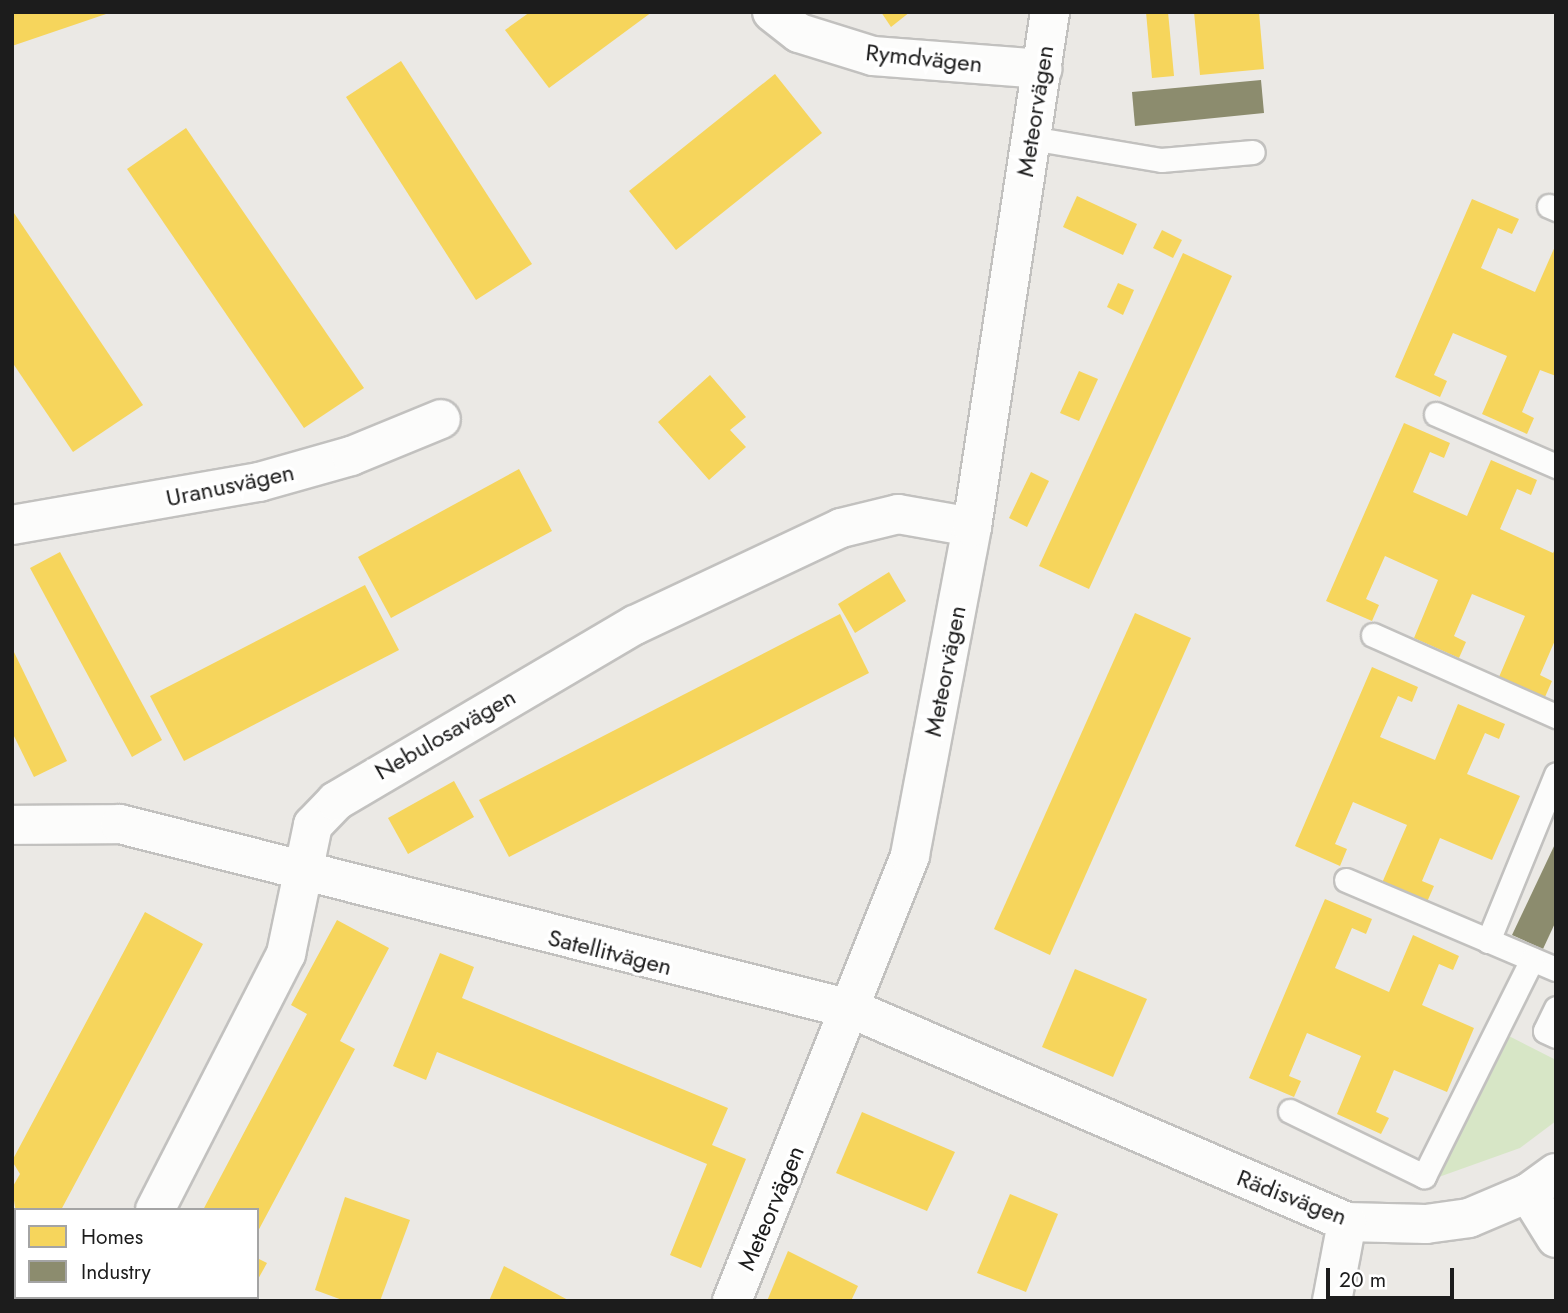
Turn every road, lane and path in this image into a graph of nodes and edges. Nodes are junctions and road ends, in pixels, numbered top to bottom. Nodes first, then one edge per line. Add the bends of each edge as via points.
1 (772, 12) edge
2 (1050, 12) edge
3 (1043, 69) junction
4 (1031, 138) junction
5 (1253, 152) dead end
6 (1436, 414) dead end
7 (441, 419) dead end
8 (1556, 466) edge
9 (12, 525) edge
10 (972, 527) junction
11 (1373, 635) dead end
12 (1556, 716) edge
13 (1556, 774) edge
14 (12, 825) edge
15 (301, 873) junction
16 (1346, 880) dead end
17 (1488, 941) junction
18 (1532, 959) junction
19 (1556, 969) edge
20 (1556, 1008) edge
21 (853, 1010) junction
22 (1556, 1036) edge
23 (1290, 1111) dead end
24 (1187, 1156) joint
25 (1542, 1183) edge
26 (156, 1208) edge
27 (1347, 1222) junction
28 (1556, 1238) edge
29 (732, 1301) edge
30 (1332, 1301) edge

1 - 3 street, Rymdvägen via 799,33 873,56
2 - 3 street, Meteorvägen
3 - 4 street, Meteorvägen
4 - 5 lane via 1161,160
4 - 10 street, Meteorvägen
6 - 8 lane
7 - 9 street, Uranusvägen via 351,456 259,482
10 - 15 street, Nebulosavägen via 898,514 841,528 635,625 336,801 313,825
10 - 21 street, Meteorvägen via 910,855
11 - 12 lane
13 - 17 lane
14 - 15 street, Satellitvägen via 120,824
15 - 21 street, Satellitvägen
15 - 26 street, Nebulosavägen via 286,954
16 - 17 lane
17 - 18 lane
18 - 19 lane
18 - 23 lane via 1424,1177
20 - 22 lane via 1545,1031
21 - 24 street, Satellitvägen
21 - 29 street, Meteorvägen
24 - 27 street, Rädisvägen
25 - 27 street, Rädisvägen via 1469,1218 1426,1224
25 - 28 street
27 - 30 street

